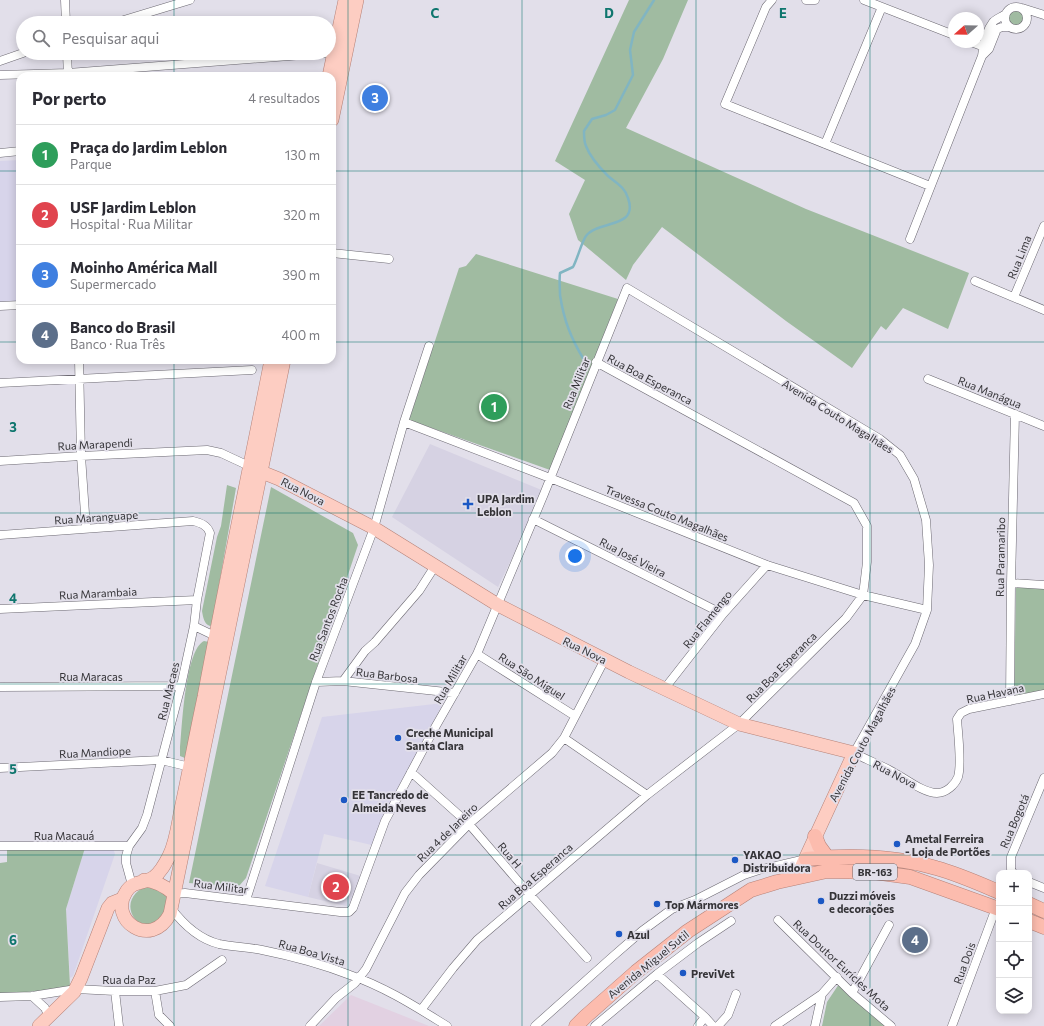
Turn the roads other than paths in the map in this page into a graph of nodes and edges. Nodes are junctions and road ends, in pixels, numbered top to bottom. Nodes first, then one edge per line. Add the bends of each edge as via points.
1 (65, 0) edge
2 (190, 0) edge
3 (344, 0) edge
4 (357, 0) edge
5 (772, 0) edge
6 (806, 0) edge
7 (815, 0) edge
8 (864, 0) edge
9 (882, 7) junction
10 (1022, 8) junction
11 (1042, 14) edge
12 (1004, 15) junction
13 (66, 16) edge
14 (137, 16) edge
15 (1027, 20) junction
16 (1009, 27) junction
17 (336, 30) edge
18 (948, 33) edge
19 (986, 48) junction
20 (16, 55) edge
21 (67, 60) edge
22 (247, 60) edge
23 (330, 60) edge
24 (0, 61) edge
25 (68, 72) edge
26 (104, 72) edge
27 (329, 72) edge
28 (0, 75) edge
29 (16, 75) edge
30 (336, 101) edge
31 (825, 144) junction
32 (16, 151) edge
33 (0, 153) edge
34 (930, 186) junction
35 (1044, 226) edge
36 (910, 239) dead end
37 (336, 253) edge
38 (389, 259) dead end
39 (975, 281) dead end
40 (626, 288) joint
41 (1014, 298) junction
42 (16, 305) edge
43 (0, 306) edge
44 (1044, 310) edge
45 (429, 346) dead end
46 (596, 362) junction
47 (80, 364) edge
48 (270, 364) edge
49 (283, 364) edge
50 (252, 370) dead end
51 (79, 379) junction
52 (928, 379) dead end
53 (0, 383) edge
54 (1015, 414) junction
55 (404, 422) junction
56 (1044, 426) edge
57 (81, 456) junction
58 (0, 461) edge
59 (249, 466) junction
60 (261, 472) junction
61 (550, 478) junction
62 (533, 519) junction
63 (193, 521) joint
64 (86, 528) junction
65 (374, 528) junction
66 (0, 535) edge
67 (767, 565) junction
68 (435, 566) junction
69 (1011, 583) junction
70 (1044, 585) edge
71 (863, 595) junction
72 (196, 600) junction
73 (498, 605) junction
74 (0, 609) edge
75 (927, 610) junction
76 (723, 614) junction
77 (194, 626) junction
78 (215, 636) junction
79 (477, 654) junction
80 (605, 659) junction
81 (343, 681) junction
82 (316, 682) junction
83 (181, 686) junction
84 (0, 687) edge
85 (665, 688) junction
86 (455, 694) junction
87 (1044, 694) edge
88 (1010, 701) junction
89 (575, 716) junction
90 (739, 724) junction
91 (564, 738) junction
92 (854, 753) junction
93 (162, 760) junction
94 (190, 767) junction
95 (0, 768) edge
96 (411, 772) junction
97 (1044, 778) edge
98 (925, 790) joint
99 (647, 795) junction
100 (469, 824) junction
101 (815, 836) junction
102 (0, 846) edge
103 (129, 846) junction
104 (827, 857) junction
105 (806, 859) junction
106 (1012, 870) edge
107 (793, 878) junction
108 (144, 880) junction
109 (1032, 883) edge
110 (132, 885) junction
111 (1044, 888) edge
112 (996, 891) edge
113 (174, 894) junction
114 (530, 895) junction
115 (122, 899) junction
116 (246, 900) junction
117 (1032, 905) edge
118 (996, 907) edge
119 (171, 908) junction
120 (1044, 910) edge
121 (996, 913) edge
122 (778, 920) dead end
123 (731, 921) dead end
124 (1032, 922) edge
125 (888, 925) dead end
126 (1044, 927) edge
127 (587, 958) dead end
128 (222, 960) dead end
129 (657, 974) junction
130 (359, 978) junction
131 (837, 978) junction
132 (76, 989) junction
133 (115, 991) junction
134 (156, 991) junction
135 (852, 993) junction
136 (736, 994) dead end
137 (822, 994) junction
138 (32, 996) junction
139 (0, 997) edge
140 (421, 1010) junction
141 (49, 1016) junction
142 (705, 1018) junction
143 (39, 1026) edge
144 (118, 1026) edge
145 (170, 1026) edge
146 (310, 1026) edge
147 (447, 1026) edge
148 (535, 1026) edge
149 (576, 1026) edge
150 (595, 1026) edge
151 (698, 1026) edge
152 (713, 1026) edge
153 (718, 1026) edge
154 (775, 1026) edge
155 (815, 1026) edge
156 (891, 1026) edge
157 (952, 1026) edge

1 - 13 street
2 - 14 street
3 - 17 main road
4 - 30 main road
5 - 31 street via 766,7 725,104
6 - 7 street
8 - 9 street
9 - 18 street
9 - 31 street
10 - 11 street
10 - 12 street via 1011,7
10 - 15 street
11 - 15 street via 1034,14
12 - 16 street
12 - 19 street via 993,23
15 - 16 street via 1024,26 1018,29
16 - 19 street via 997,29
19 - 34 street
20 - 24 street
21 - 25 street
22 - 26 street
23 - 27 main road
28 - 29 street
31 - 34 street
32 - 33 street
34 - 36 street
35 - 41 street, Rua Lima
37 - 38 street
39 - 41 street
40 - 46 street, Rua Militar
40 - 75 street, Avenida Couto Magalhães via 880,440 900,455 914,479 926,520 929,565
41 - 44 street
42 - 43 street
45 - 55 street, Rua Santos Rocha
46 - 61 street, Rua Militar
46 - 71 street, Rua Boa Esperanca via 854,503 867,526 867,562
47 - 51 street
48 - 59 main road
49 - 60 main road
50 - 51 street
51 - 53 street
51 - 57 street
52 - 54 street, Rua Manágua
54 - 56 street, Rua Manágua
54 - 69 street, Rua Paramaribo
55 - 61 street, Travessa Couto Magalhães
55 - 65 street, Rua Santos Rocha
57 - 58 street, Rua Marapendi
57 - 59 street, Rua Marapendi via 207,450 221,453
57 - 64 street
59 - 60 main road, Rua Nova
59 - 78 main road
60 - 65 main road, Rua Nova
60 - 113 main road
61 - 62 street, Rua Militar
61 - 67 street, Travessa Couto Magalhães
62 - 73 street, Rua Militar
62 - 76 street, Rua José Vieira
63 - 64 street, Rua Maranguape
63 - 72 street, Rua Macaes via 203,524 210,533
64 - 66 street, Rua Maranguape
65 - 68 main road, Rua Nova
65 - 82 street, Rua Santos Rocha
67 - 71 street, Travessa Couto Magalhães
67 - 76 street, Rua Flamengo
68 - 73 main road, Rua Nova
68 - 81 street via 419,590 365,651
69 - 70 street
69 - 88 street, Rua Paramaribo
71 - 75 street, Travessa Couto Magalhães
71 - 90 street, Rua Boa Esperanca via 846,618
72 - 74 street, Rua Marambaia
72 - 77 street, Rua Macaes
73 - 79 street, Rua Militar
73 - 80 main road, Rua Nova
75 - 92 street, Avenida Couto Magalhães via 915,644
76 - 85 street, Rua Flamengo
77 - 78 street
77 - 83 street, Rua Macaes
78 - 94 main road
79 - 86 street, Rua Militar
79 - 89 street, Rua São Miguel
80 - 85 main road, Rua Nova
80 - 89 street, Rua 4 de Janeiro
81 - 82 street, Rua Barbosa
81 - 86 street, Rua Barbosa
82 - 116 street, Rua Santos Rocha
83 - 84 street, Rua Maracas
83 - 93 street, Rua Macaes
85 - 90 main road, Rua Nova
86 - 96 street, Rua Militar
87 - 88 street, Rua Havana
88 - 98 street, Rua Havana via 961,712 957,719 958,778 952,787 943,792
89 - 91 street, Rua 4 de Janeiro
90 - 92 main road, Rua Nova
90 - 99 street, Rua Boa Esperanca
91 - 99 street
91 - 100 street, Rua 4 de Janeiro via 552,753
92 - 98 street, Rua Nova
92 - 101 main road, Avenida Couto Magalhães
93 - 94 street, Rua Mandiope
93 - 95 street, Rua Mandiope
93 - 103 street, Rua Macaes via 147,815 142,828
94 - 108 main road via 171,852 160,872 151,879
96 - 100 street, Rua H
96 - 116 street, Rua Militar via 385,821 351,911 340,912
97 - 106 street, Rua Bogotá via 1011,857
99 - 114 street, Rua Boa Esperanca
100 - 114 street, Rua H
100 - 130 street, Rua 4 de Janeiro via 405,893
101 - 104 highway via 818,846
101 - 105 main road, Avenida Couto Magalhães
102 - 103 street, Rua Macauá
103 - 110 street via 126,863
104 - 105 highway, BR-163
104 - 112 highway, BR-163 via 906,861 936,868
105 - 107 main road, Avenida Couto Magalhães
105 - 148 street, BR-163 via 744,875 672,909 642,931
107 - 118 highway, Avenida Miguel Sutil / BR-163 via 827,871 873,872 910,878
107 - 149 highway, Avenida Miguel Sutil / BR-163 via 751,890 688,931 636,972
108 - 110 main road
108 - 113 main road via 160,884
109 - 111 street
110 - 115 main road
113 - 116 street, Rua Militar
113 - 119 main road
114 - 127 street, Rua H
114 - 140 street, Rua Boa Esperanca via 477,940
115 - 119 main road via 125,918 133,926 145,931 160,927 166,921
115 - 132 main road via 112,903 108,908
117 - 120 highway
119 - 130 street, Rua Boa Vista via 191,929 219,944 298,958
121 - 157 street, Rua Dois
122 - 131 street, Rua Doutor Eurícles Mota
123 - 129 street
124 - 126 highway
125 - 135 street
128 - 134 street, Rua da Paz via 186,985
129 - 142 street
129 - 150 street
130 - 140 street, Rua Boa Vista
130 - 146 street, Rua 4 de Janeiro
131 - 135 street, Rua Doutor Eurícles Mota
131 - 137 street
132 - 133 street, Rua da Paz
132 - 138 street, Rua da Paz
132 - 141 main road
133 - 134 street, Rua da Paz
133 - 144 street
134 - 145 street via 159,1015
135 - 156 street, Rua Doutor Eurícles Mota
136 - 153 street via 728,1015
137 - 154 street
137 - 155 street
138 - 139 street, Rua da Paz
138 - 141 street via 45,1008
140 - 147 street, Rua Boa Vista
141 - 143 main road
142 - 151 street
142 - 152 street

